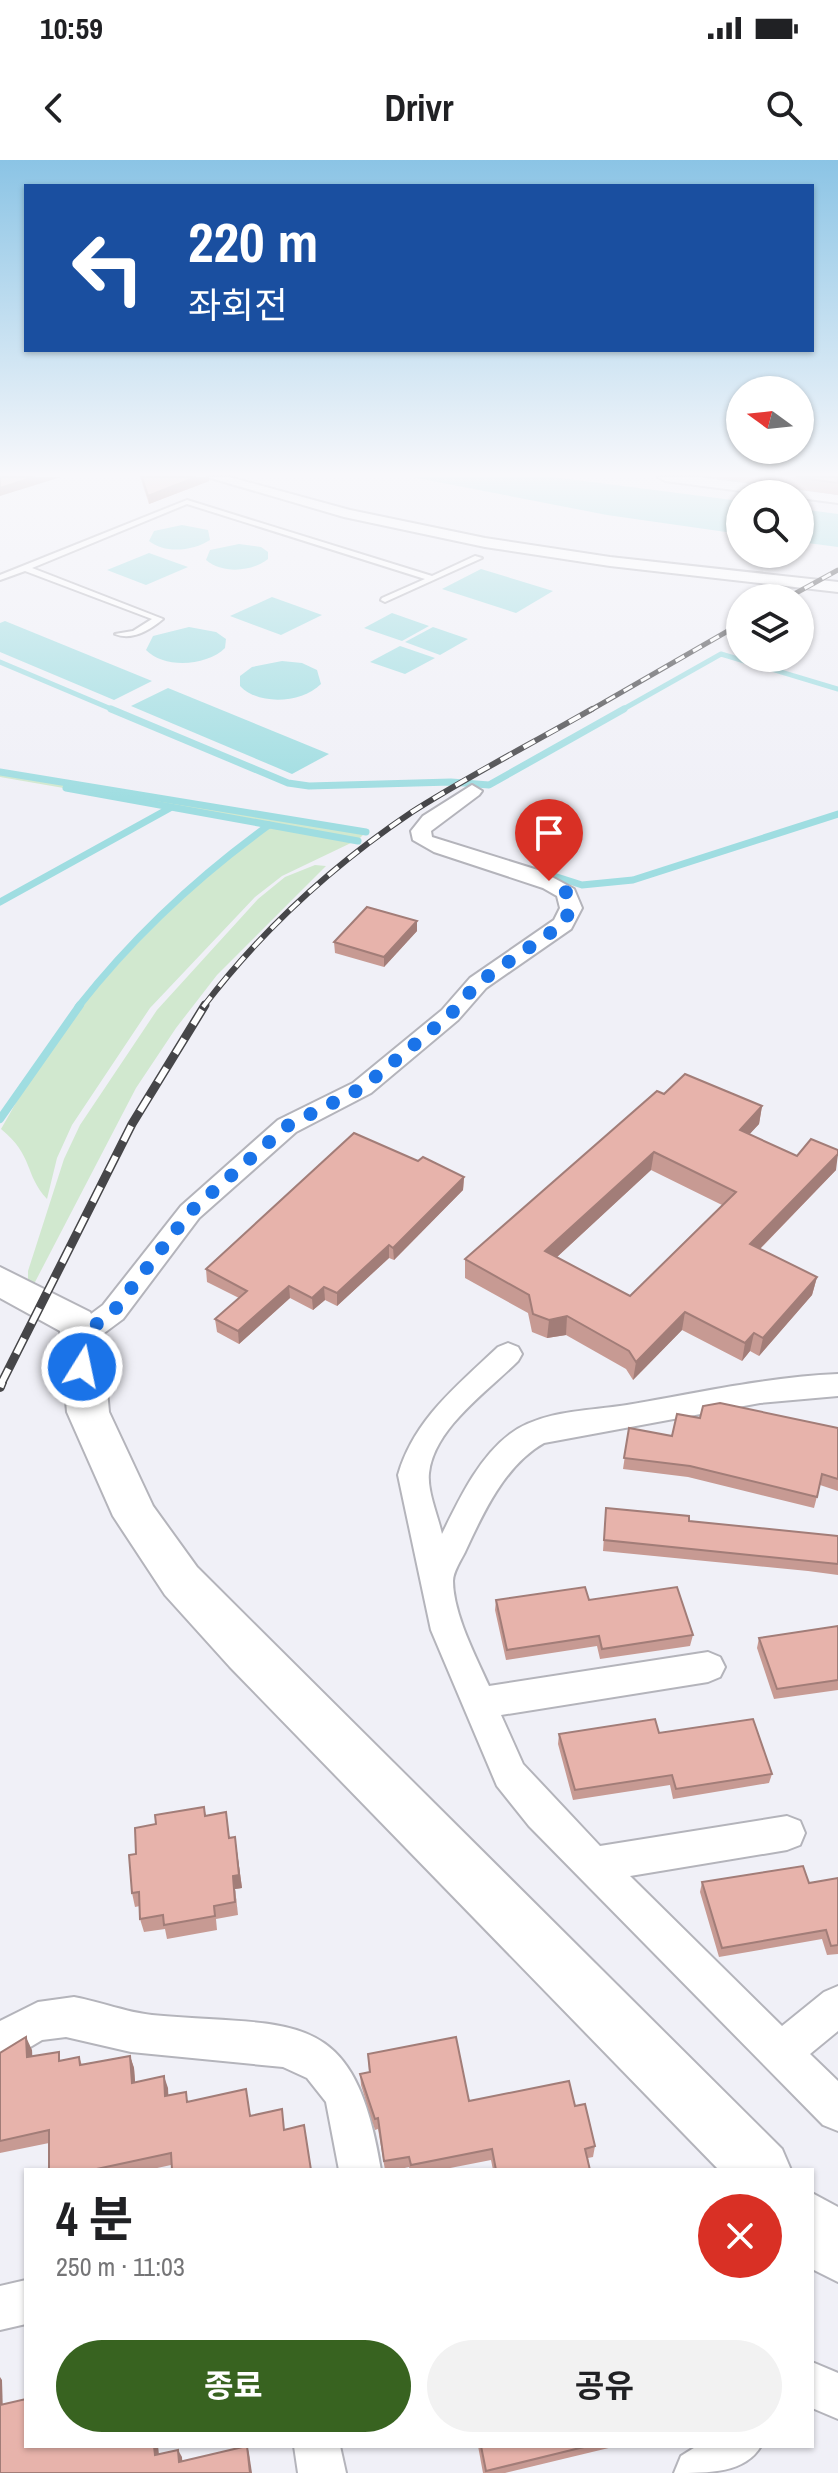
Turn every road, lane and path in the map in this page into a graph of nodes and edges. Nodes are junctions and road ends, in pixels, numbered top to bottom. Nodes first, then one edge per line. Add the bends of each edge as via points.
1 (70, 585) edge
2 (416, 585) edge
3 (385, 600) dead end
4 (119, 634) dead end
5 (472, 791) dead end
6 (2, 1286) edge
7 (82, 1335) junction
8 (508, 1354) dead end
9 (838, 1385) edge
10 (436, 1580) junction
11 (708, 1667) dead end
12 (479, 1703) junction
13 (787, 1833) dead end
14 (592, 1865) junction
15 (838, 2006) edge
16 (0, 2045) edge
17 (780, 2053) junction
18 (838, 2110) edge
19 (360, 2168) edge
20 (759, 2168) edge
21 (814, 2226) edge
22 (838, 2251) edge
23 (24, 2302) edge
24 (0, 2308) edge
25 (317, 2448) edge
26 (735, 2448) edge
27 (322, 2473) edge
28 (698, 2473) edge

1 - 4 lane via 159,619 135,633
2 - 3 lane
5 - 7 street via 430,820 421,831 423,840 549,881 567,893 571,908 563,924 478,983 450,1015 362,1088 287,1126 190,1212 113,1312
6 - 7 street via 76,1322
7 - 20 street via 88,1412 135,1516 181,1581
8 - 10 street via 430,1435 416,1457 419,1513
9 - 10 street via 545,1430 520,1442 465,1518
10 - 12 street via 448,1630
11 - 12 street
12 - 14 street via 510,1775
13 - 14 street
14 - 17 street
15 - 17 street
16 - 19 street via 32,2022 68,2016 130,2032 266,2043 301,2052 320,2063 348,2096
17 - 18 street
21 - 22 street
23 - 24 street
25 - 27 street
26 - 28 street

